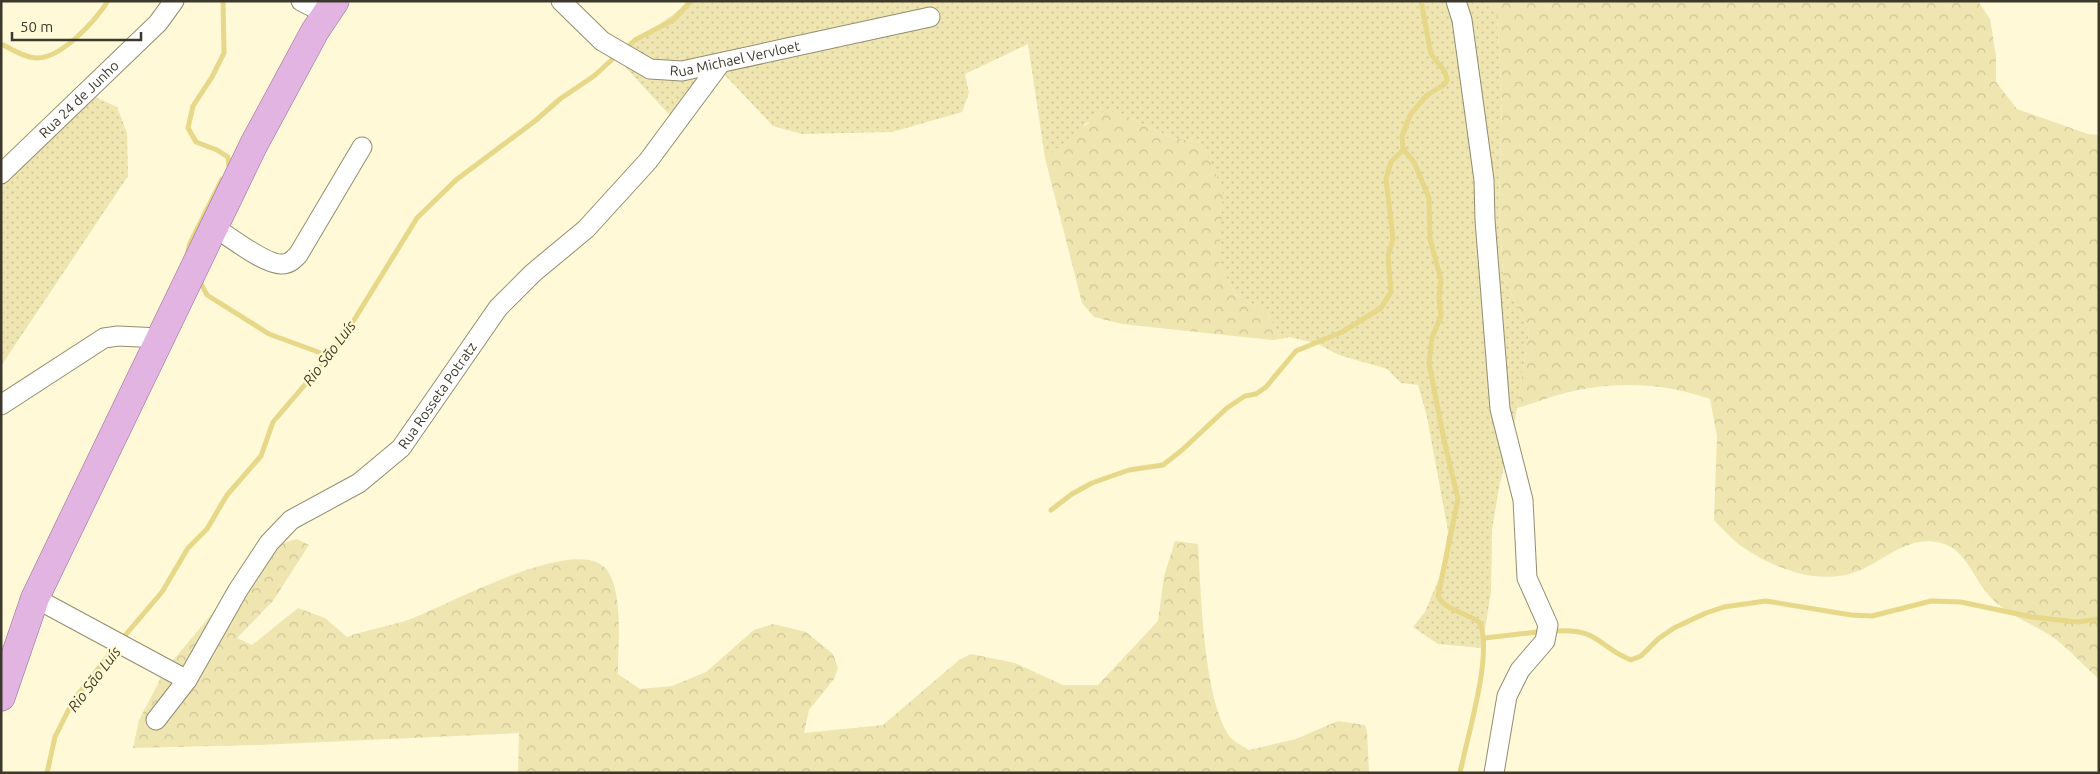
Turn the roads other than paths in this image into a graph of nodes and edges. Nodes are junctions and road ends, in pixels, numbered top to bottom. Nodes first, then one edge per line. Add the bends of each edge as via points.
1 (174, 1) edge
2 (301, 1) edge
3 (561, 1) edge
4 (1456, 1) edge
5 (330, 8) edge
6 (930, 17) dead end
7 (720, 64) junction
8 (362, 147) dead end
9 (1, 174) edge
10 (214, 227) junction
11 (160, 338) junction
12 (1, 405) edge
13 (34, 598) junction
14 (187, 680) junction
15 (1, 697) edge
16 (156, 720) dead end
17 (1494, 773) edge

1 - 9 street, Rua 24 de Junho via 158,23
2 - 5 street
3 - 7 street, Rua Michael Vervloet via 602,41 650,69 682,71
4 - 17 street via 1462,20 1484,180 1500,409 1523,500 1527,578 1548,625 1545,640 1520,670 1506,696
5 - 10 main road via 254,144
6 - 7 street, Rua Michael Vervloet
7 - 14 street, Rua Rosseta Potratz via 648,161 586,229 498,308 400,448 359,483 291,520 269,543
8 - 10 street via 298,255 289,263 280,265 266,260
10 - 11 main road
11 - 12 street via 104,338
11 - 13 main road
13 - 14 street
13 - 15 main road
14 - 16 street, Rua Rosseta Potratz

